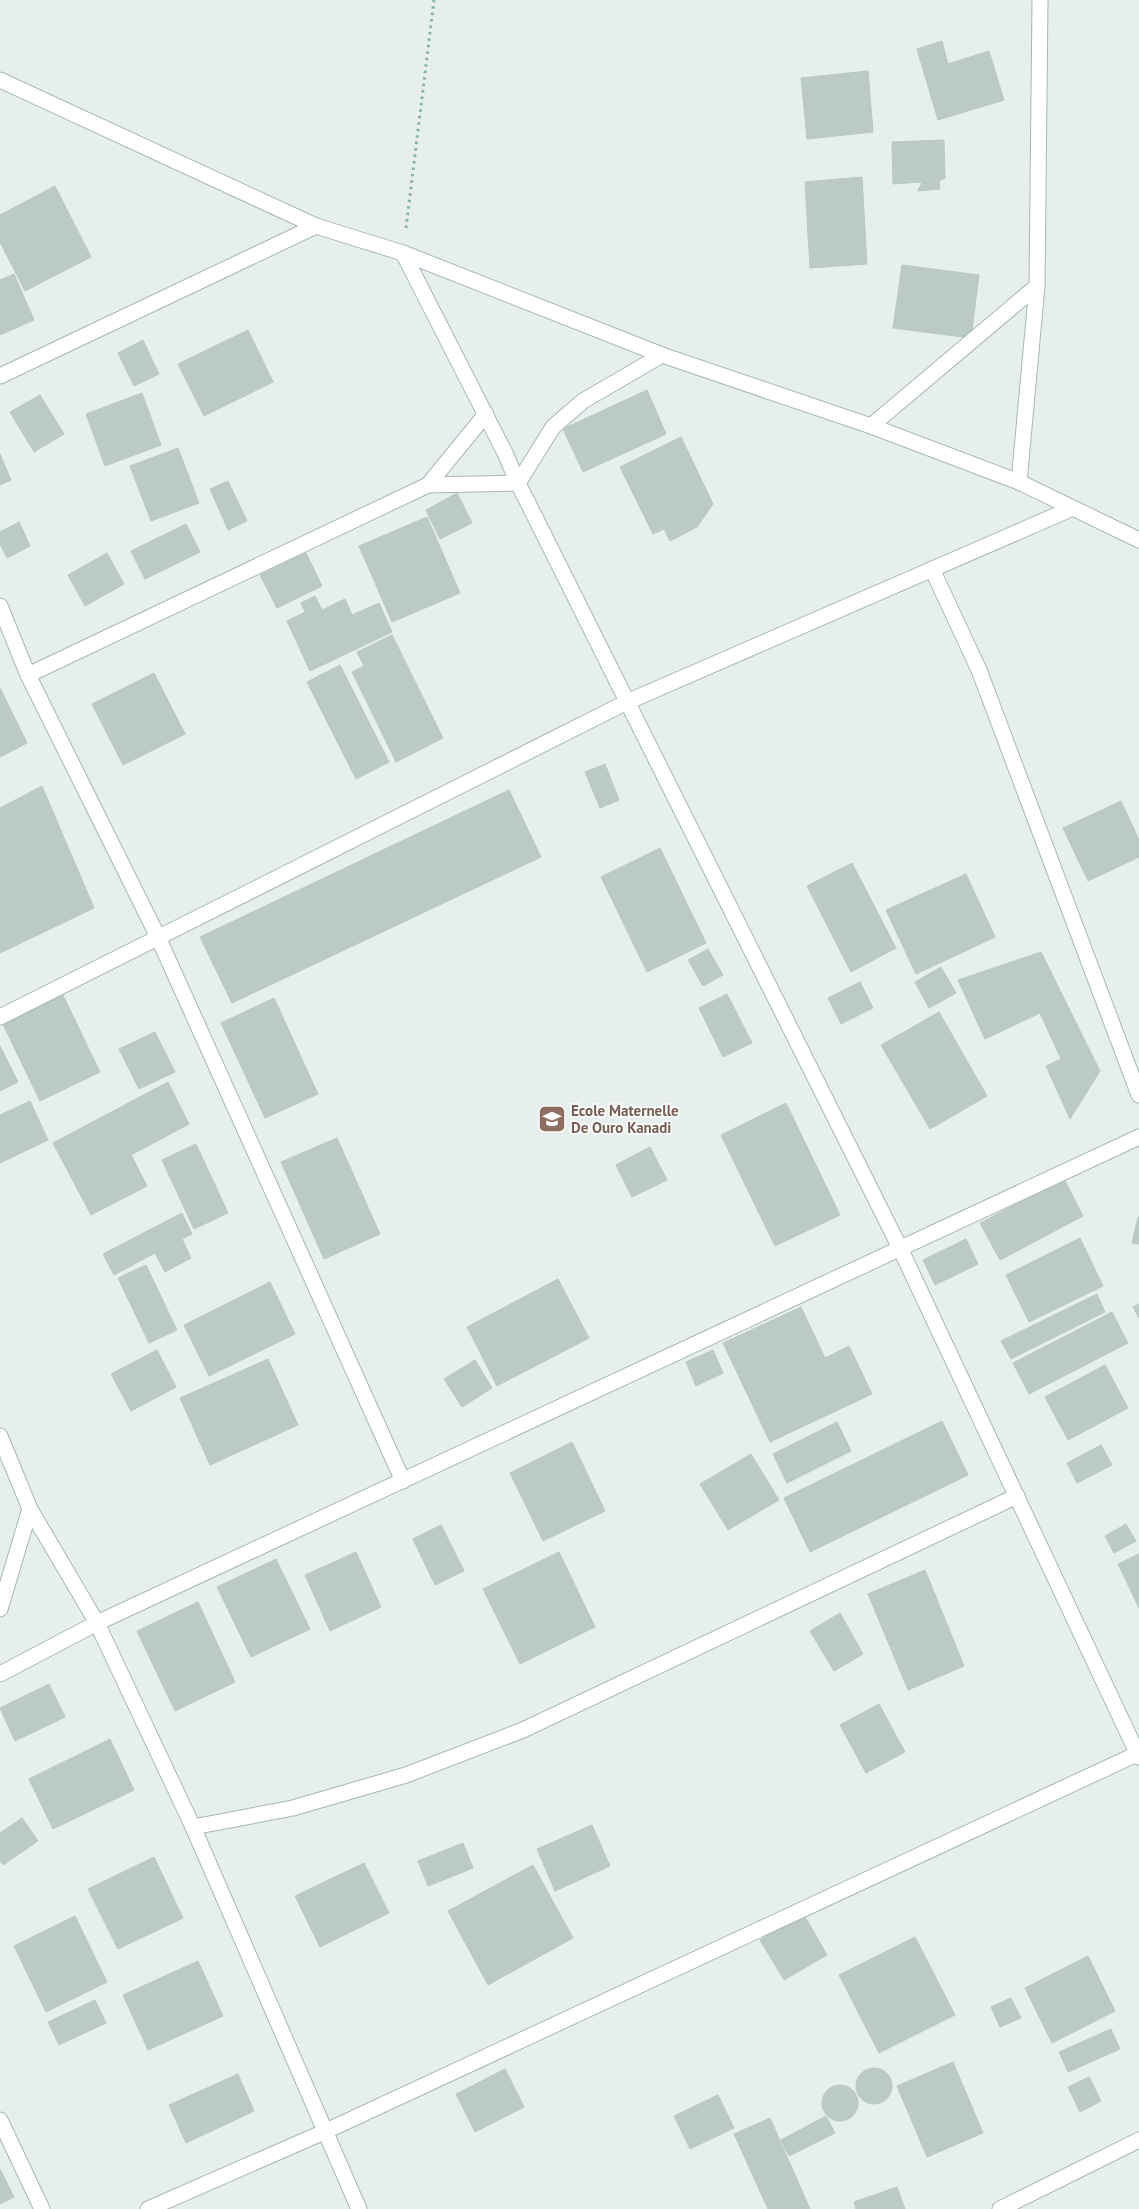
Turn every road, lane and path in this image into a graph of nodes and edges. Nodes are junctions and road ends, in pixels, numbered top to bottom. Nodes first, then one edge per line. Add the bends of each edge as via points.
1 (434, 0) edge
2 (1040, 0) edge
3 (0, 80) edge
4 (316, 226) junction
5 (403, 253) junction
6 (1036, 286) junction
7 (662, 355) junction
8 (0, 376) edge
9 (486, 414) junction
10 (871, 426) junction
11 (1019, 482) junction
12 (518, 484) junction
13 (428, 485) junction
14 (1073, 508) junction
15 (1139, 540) edge
16 (932, 569) junction
17 (0, 606) edge
18 (28, 675) junction
19 (627, 702) junction
20 (158, 937) junction
21 (0, 1018) edge
22 (1139, 1096) edge
23 (1139, 1137) edge
24 (900, 1248) junction
25 (0, 1436) edge
26 (403, 1481) junction
27 (1017, 1496) junction
28 (30, 1509) junction
29 (0, 1609) edge
30 (97, 1623) junction
31 (0, 1674) edge
32 (1138, 1754) edge
33 (193, 1827) junction
34 (0, 2120) edge
35 (324, 2132) junction
36 (1139, 2140) edge
37 (42, 2209) edge
38 (148, 2209) edge
39 (358, 2209) edge
40 (1000, 2209) edge

1 - 5 path
2 - 6 street
3 - 4 street
4 - 5 street
4 - 8 street
5 - 7 street
5 - 9 street
6 - 10 street
6 - 11 street
7 - 10 street
7 - 12 street via 583,401 553,427
9 - 12 street
9 - 13 street
10 - 11 street
11 - 14 street
12 - 13 street
12 - 19 street
13 - 18 street
14 - 15 street
14 - 16 street
16 - 19 street
16 - 22 street via 979,670
17 - 18 street
18 - 20 street
19 - 20 street
19 - 24 street
20 - 21 street
20 - 26 street
23 - 24 street
24 - 26 street
24 - 27 street
25 - 28 street
26 - 30 street
27 - 32 street
27 - 33 street via 523,1730 406,1775 294,1808
28 - 29 street
28 - 30 street
30 - 31 street
30 - 33 street
32 - 35 street
33 - 35 street
34 - 37 street
35 - 38 street
35 - 39 street
36 - 40 street

